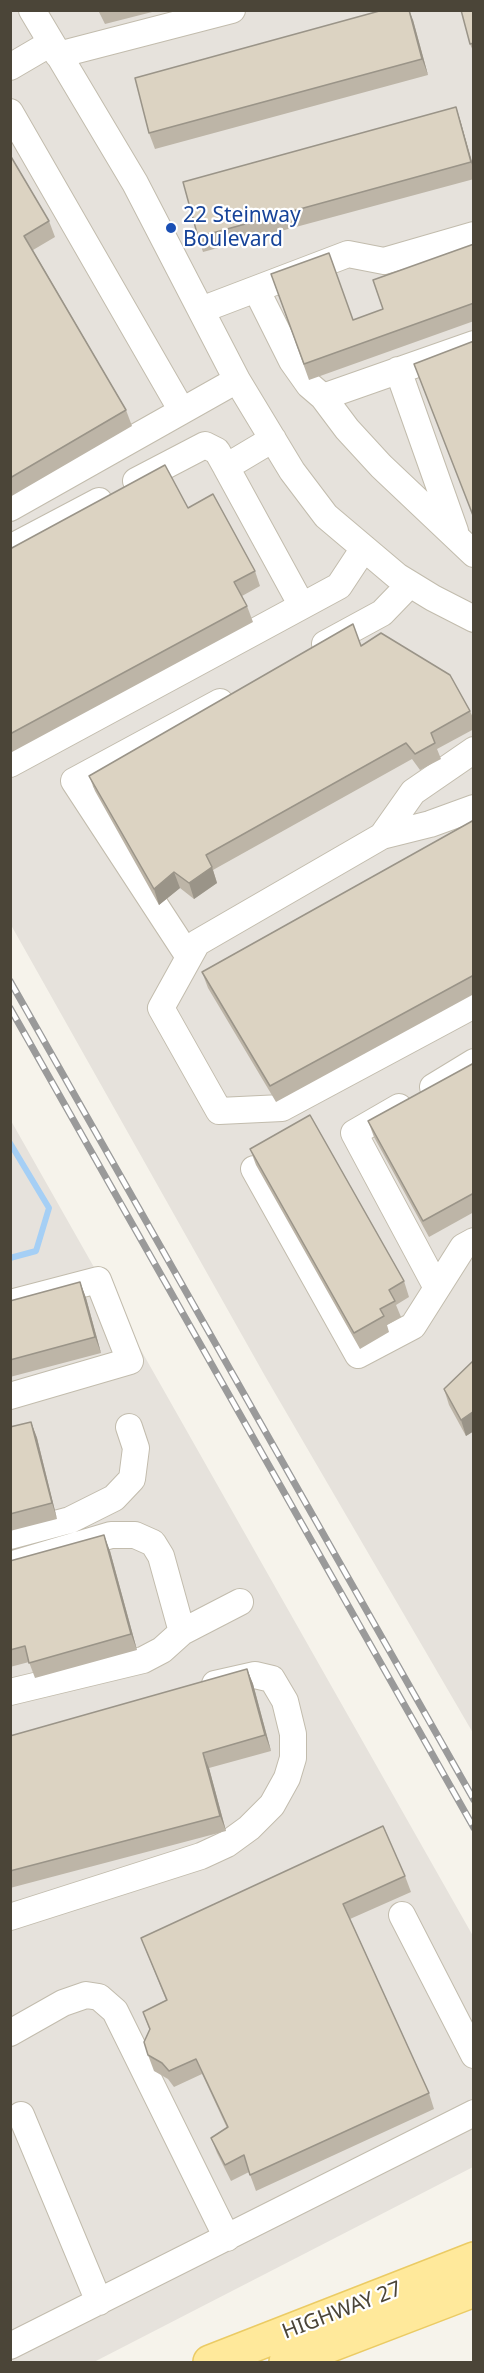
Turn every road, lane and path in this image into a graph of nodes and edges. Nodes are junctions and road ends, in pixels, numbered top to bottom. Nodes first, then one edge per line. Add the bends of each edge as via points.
1 (32, 10) edge
2 (232, 10) edge
3 (54, 49) junction
4 (10, 68) edge
5 (10, 112) edge
6 (474, 235) edge
7 (256, 289) junction
8 (201, 309) junction
9 (474, 344) edge
10 (398, 370) junction
11 (237, 380) junction
12 (323, 397) junction
13 (182, 411) junction
14 (273, 439) junction
15 (226, 467) junction
16 (10, 508) edge
17 (465, 546) edge
18 (364, 548) junction
19 (10, 549) edge
20 (410, 584) junction
21 (302, 606) junction
22 (474, 620) edge
23 (300, 658) edge
24 (238, 691) edge
25 (474, 750) edge
26 (10, 764) edge
27 (474, 808) edge
28 (382, 836) junction
29 (189, 957) junction
30 (474, 1005) edge
31 (474, 1062) edge
32 (254, 1169) edge
33 (474, 1241) edge
34 (437, 1288) junction
35 (10, 1303) edge
36 (10, 1396) edge
37 (129, 1427) dead end
38 (10, 1536) edge
39 (10, 1565) edge
40 (240, 1602) dead end
41 (182, 1632) junction
42 (190, 1691) edge
43 (10, 1692) edge
44 (402, 1915) dead end
45 (10, 1917) edge
46 (10, 2033) edge
47 (474, 2055) edge
48 (474, 2113) edge
49 (21, 2115) dead end
50 (227, 2238) junction
51 (474, 2259) edge
52 (474, 2290) edge
53 (99, 2302) junction
54 (10, 2346) edge
55 (210, 2362) edge
56 (286, 2362) edge

1 - 3 street
2 - 3 street
3 - 4 street
3 - 8 street via 135,183
5 - 13 street
6 - 7 street via 384,261 348,254
7 - 8 street
7 - 12 street via 292,361
8 - 11 street
9 - 10 street
10 - 12 street
10 - 17 street
11 - 13 street
11 - 14 street
12 - 17 street via 381,466
13 - 16 street
14 - 15 street
14 - 18 street via 327,516
15 - 19 street via 218,451 205,444
15 - 21 street
18 - 20 street
18 - 21 street via 339,586
20 - 22 street
20 - 23 street via 382,613
21 - 26 street
24 - 29 street via 74,781
25 - 28 street via 413,792
27 - 28 street via 430,825
28 - 29 street via 197,943
29 - 30 street via 161,1008 219,1111 282,1108
31 - 34 street via 354,1134
32 - 34 street via 358,1355 413,1326
33 - 34 street via 463,1247
35 - 36 street via 98,1280 130,1361
37 - 38 street via 136,1448 132,1479 114,1498 70,1520
39 - 41 street via 111,1535 135,1535 153,1543 161,1556
40 - 41 street
41 - 43 street via 143,1660
42 - 45 street via 255,1675 272,1679 285,1701 293,1734 293,1758 272,1805 227,1844 201,1856
44 - 47 street
46 - 50 street via 63,2003 86,1995 99,1997 115,2011
48 - 50 street
49 - 53 street
50 - 53 street
51 - 55 main road, HIGHWAY 27
52 - 56 main road, HIGHWAY 27
53 - 54 street

